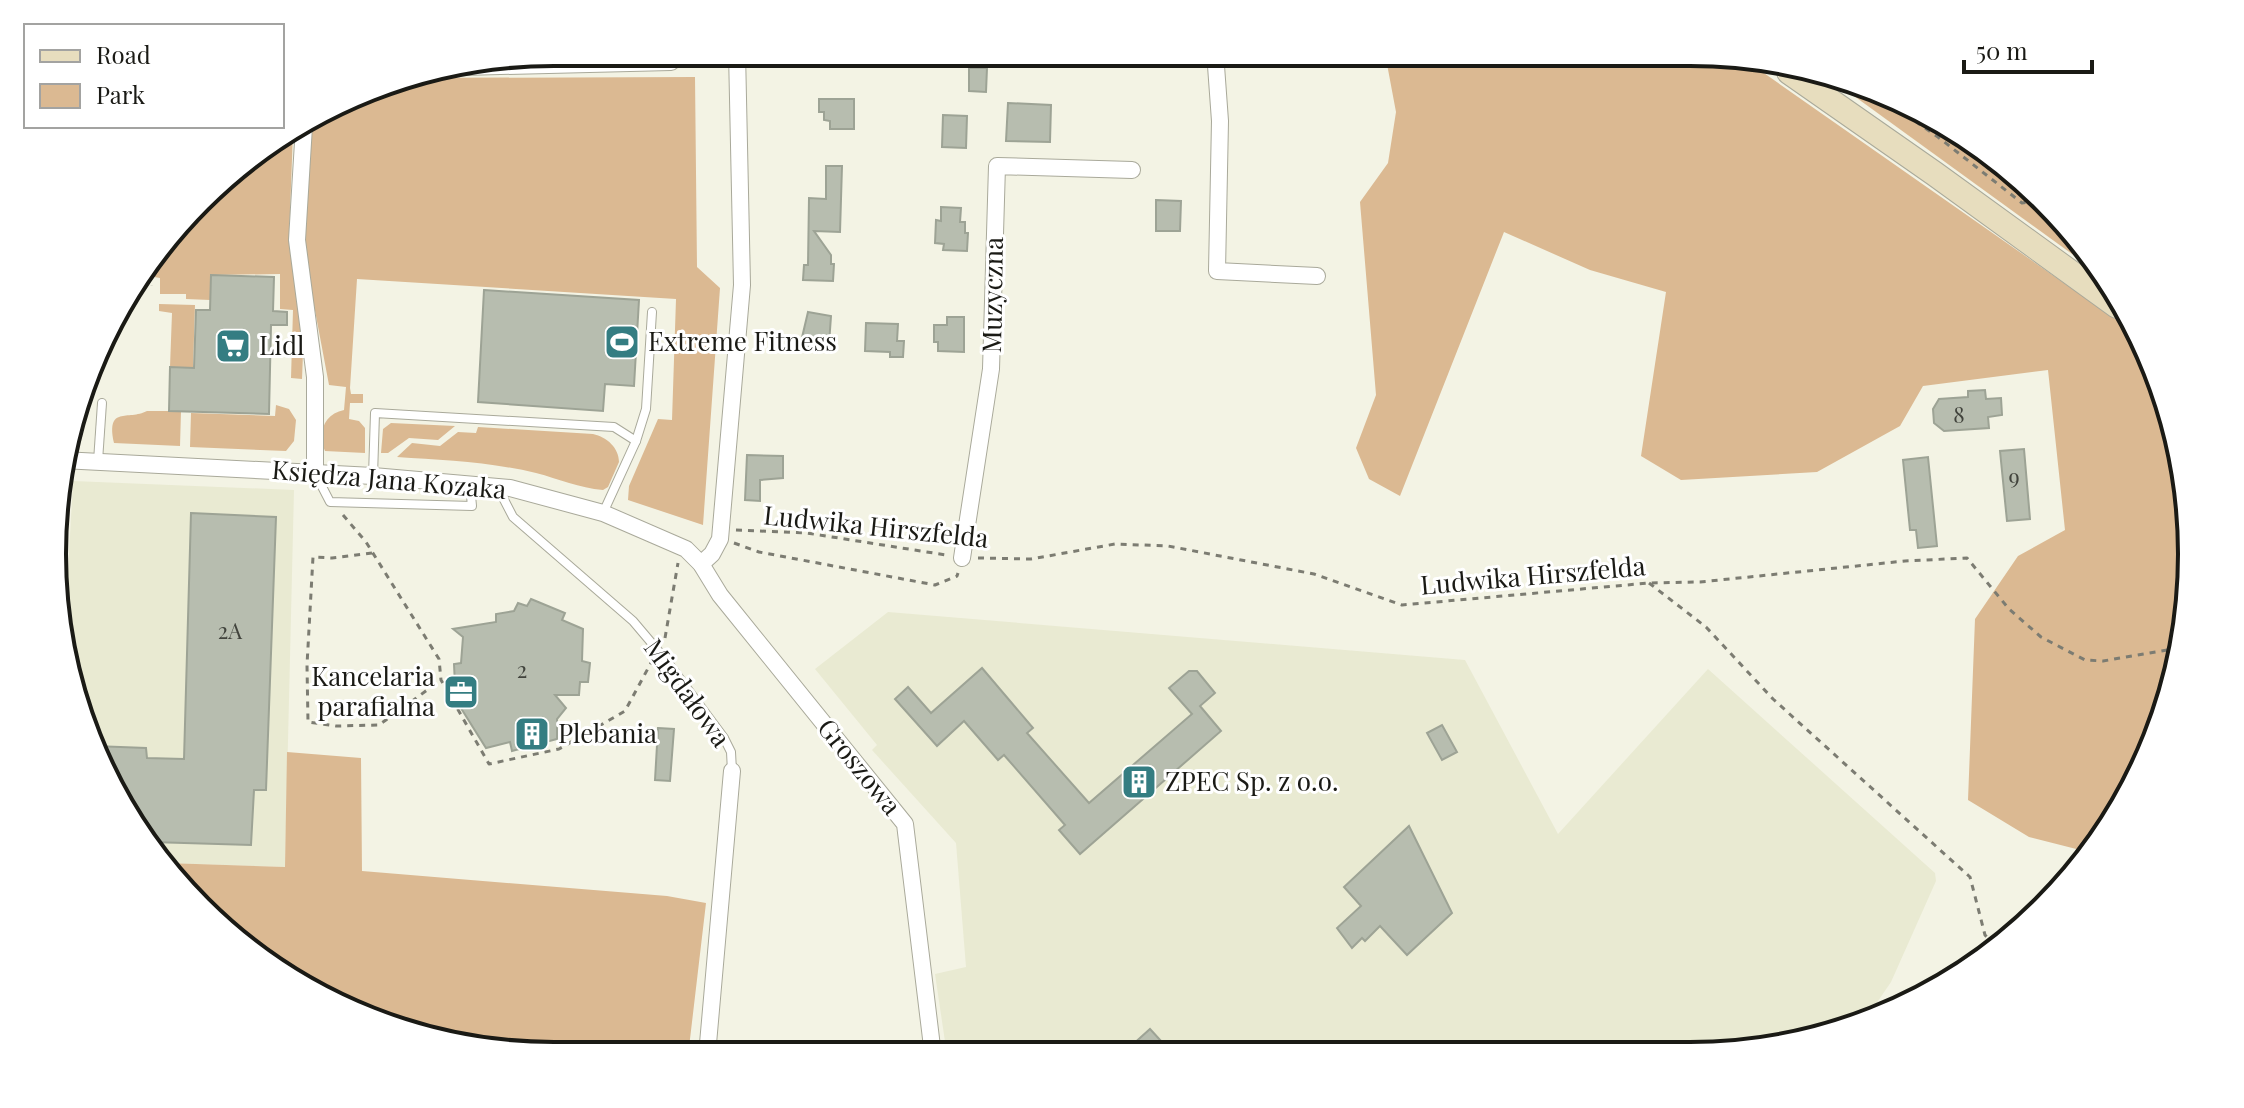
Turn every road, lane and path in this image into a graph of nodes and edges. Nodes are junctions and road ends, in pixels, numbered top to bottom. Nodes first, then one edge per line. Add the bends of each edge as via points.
1 (737, 66) edge
2 (1216, 66) edge
3 (1799, 79) edge
4 (1914, 120) edge
5 (1938, 134) edge
6 (303, 135) edge
7 (1938, 137) junction
8 (1132, 170) dead end
9 (2028, 202) edge
10 (1317, 276) dead end
11 (150, 280) edge
12 (151, 286) dead end
13 (2105, 298) edge
14 (652, 312) dead end
15 (102, 403) dead end
16 (636, 441) junction
17 (75, 460) edge
18 (98, 461) junction
19 (315, 473) junction
20 (373, 476) junction
21 (470, 485) junction
22 (498, 487) junction
23 (330, 502) junction
24 (603, 513) junction
25 (721, 534) junction
26 (681, 547) junction
27 (372, 553) junction
28 (962, 558) junction
29 (701, 564) junction
30 (1649, 583) junction
31 (2169, 650) edge
32 (659, 652) junction
33 (441, 680) junction
34 (732, 771) joint
35 (1989, 939) edge
36 (708, 1042) edge
37 (931, 1042) edge

1 - 25 street via 742,285
2 - 10 street via 1217,271
3 - 13 street
4 - 7 path
5 - 7 path
6 - 19 street via 297,240 315,377
7 - 9 path via 2022,203
8 - 28 street, Muzyczna via 997,166 991,369
11 - 12 path
14 - 16 lane via 646,409
15 - 18 lane
16 - 20 lane via 614,427 375,413
16 - 24 lane
17 - 18 street, Księdza Jana Kozaka
18 - 19 street, Księdza Jana Kozaka
19 - 20 street, Księdza Jana Kozaka
19 - 23 lane
20 - 21 street, Księdza Jana Kozaka
21 - 22 street, Księdza Jana Kozaka
21 - 23 lane via 472,506
22 - 24 street, Księdza Jana Kozaka
22 - 32 lane, Migdałowa via 513,517 633,621
23 - 27 path
24 - 26 street, Księdza Jana Kozaka
25 - 28 path, Ludwika Hirszfelda via 807,533
25 - 28 path via 759,552 935,585 957,576
25 - 29 street
26 - 29 street, Księdza Jana Kozaka
26 - 32 path
27 - 33 path via 439,659
27 - 33 path via 313,557 308,722 379,725
28 - 30 path, Ludwika Hirszfelda via 1031,559 1115,544 1168,546 1314,574 1402,605
29 - 37 street, Groszowa via 720,595 905,824
30 - 31 path, Ludwika Hirszfelda via 1967,558 2041,637 2085,660
30 - 35 path via 1706,627 1773,699 1970,877
32 - 33 path via 625,711 559,749 489,764
32 - 34 lane, Migdałowa via 724,738
34 - 36 street, Migdałowa

